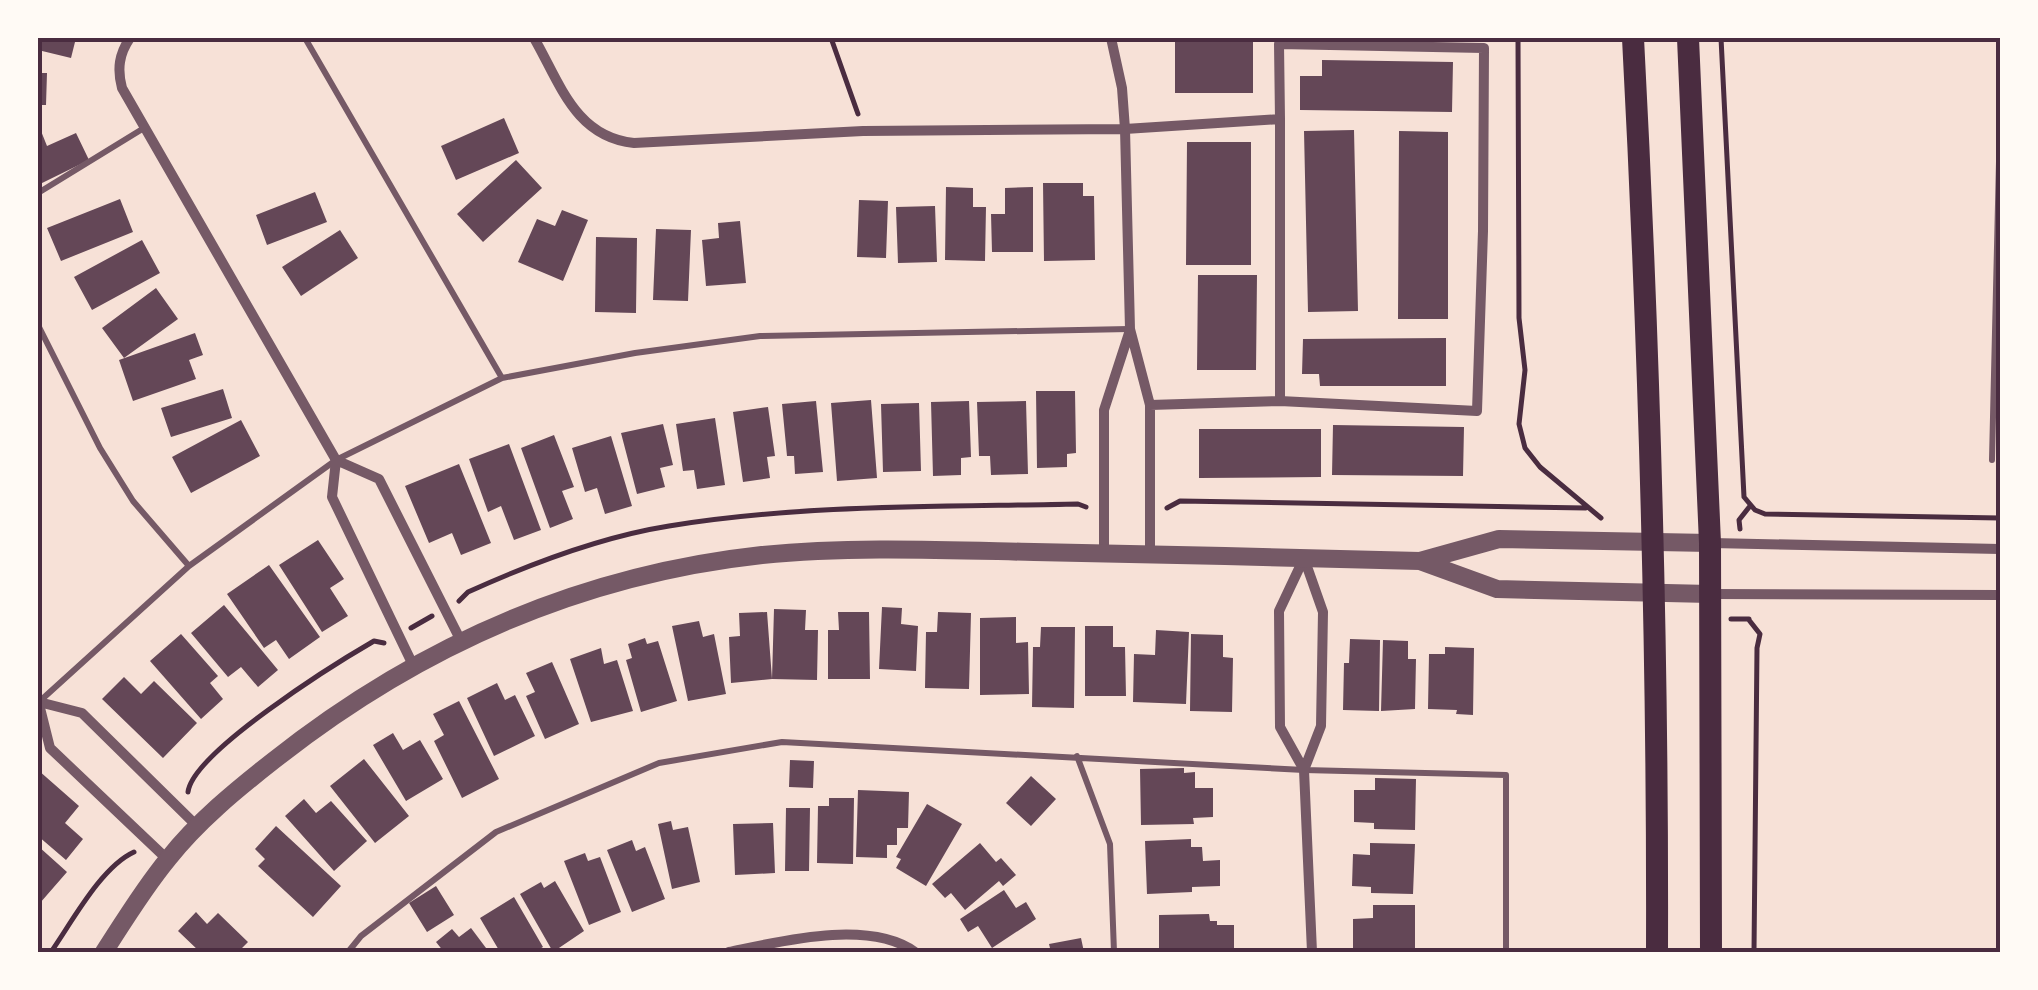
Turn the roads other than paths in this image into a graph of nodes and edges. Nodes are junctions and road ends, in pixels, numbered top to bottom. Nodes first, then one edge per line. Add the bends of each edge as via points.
1 (130, 38) edge
2 (305, 38) edge
3 (534, 38) edge
4 (1111, 38) edge
5 (1632, 38) edge
6 (1688, 38) edge
7 (2000, 118) edge
8 (1280, 119) junction
9 (144, 128) junction
10 (1125, 129) junction
11 (38, 193) edge
12 (38, 326) edge
13 (1130, 329) junction
14 (1998, 353) edge
15 (502, 378) junction
16 (1280, 401) junction
17 (1150, 405) junction
18 (336, 460) junction
19 (1992, 460) dead end
20 (1654, 542) junction
21 (1710, 544) junction
22 (2000, 549) edge
23 (1104, 554) junction
24 (1150, 554) junction
25 (1304, 558) junction
26 (1420, 561) junction
27 (188, 566) junction
28 (1655, 594) junction
29 (1710, 594) junction
30 (2000, 595) edge
31 (461, 642) junction
32 (413, 665) junction
33 (38, 701) edge
34 (1076, 756) junction
35 (1304, 770) junction
36 (198, 826) junction
37 (167, 860) junction
38 (104, 952) edge
39 (348, 952) edge
40 (736, 952) edge
41 (915, 952) edge
42 (1114, 952) edge
43 (1312, 952) edge
44 (1506, 952) edge
45 (1657, 952) edge
46 (1711, 952) edge

1 - 9 street via 118,73
2 - 15 lane
3 - 10 street via 586,125 620,142
4 - 10 street
5 - 20 main road
6 - 21 main road
7 - 14 lane
8 - 10 street
8 - 16 street
8 - 16 street via 1279,44 1484,48 1478,411
9 - 11 lane
9 - 18 street
10 - 13 street
12 - 27 lane via 133,501
13 - 15 lane via 760,336
13 - 17 street
13 - 23 street via 1104,410
14 - 19 lane
15 - 18 lane
16 - 17 street
17 - 24 street
18 - 27 lane
18 - 31 street via 379,479
18 - 32 street via 332,496
20 - 21 street
20 - 26 street via 1500,539
20 - 28 main road
21 - 22 street
21 - 29 main road
23 - 24 street
23 - 31 street via 870,549 762,556 590,589
24 - 25 street
25 - 26 street
25 - 35 street via 1324,612 1322,726
25 - 35 street via 1280,611 1280,727
26 - 28 street via 1497,589
27 - 33 lane
28 - 29 street
28 - 45 main road
29 - 30 street
29 - 46 main road
31 - 32 street
32 - 36 street via 311,731
33 - 36 street via 82,712
33 - 37 street via 50,748
34 - 35 lane
34 - 39 lane via 782,742 659,762 496,832
34 - 42 lane via 1110,844
35 - 43 street
35 - 44 lane via 1506,776
36 - 37 street
37 - 38 street
40 - 41 street via 836,936 881,937

